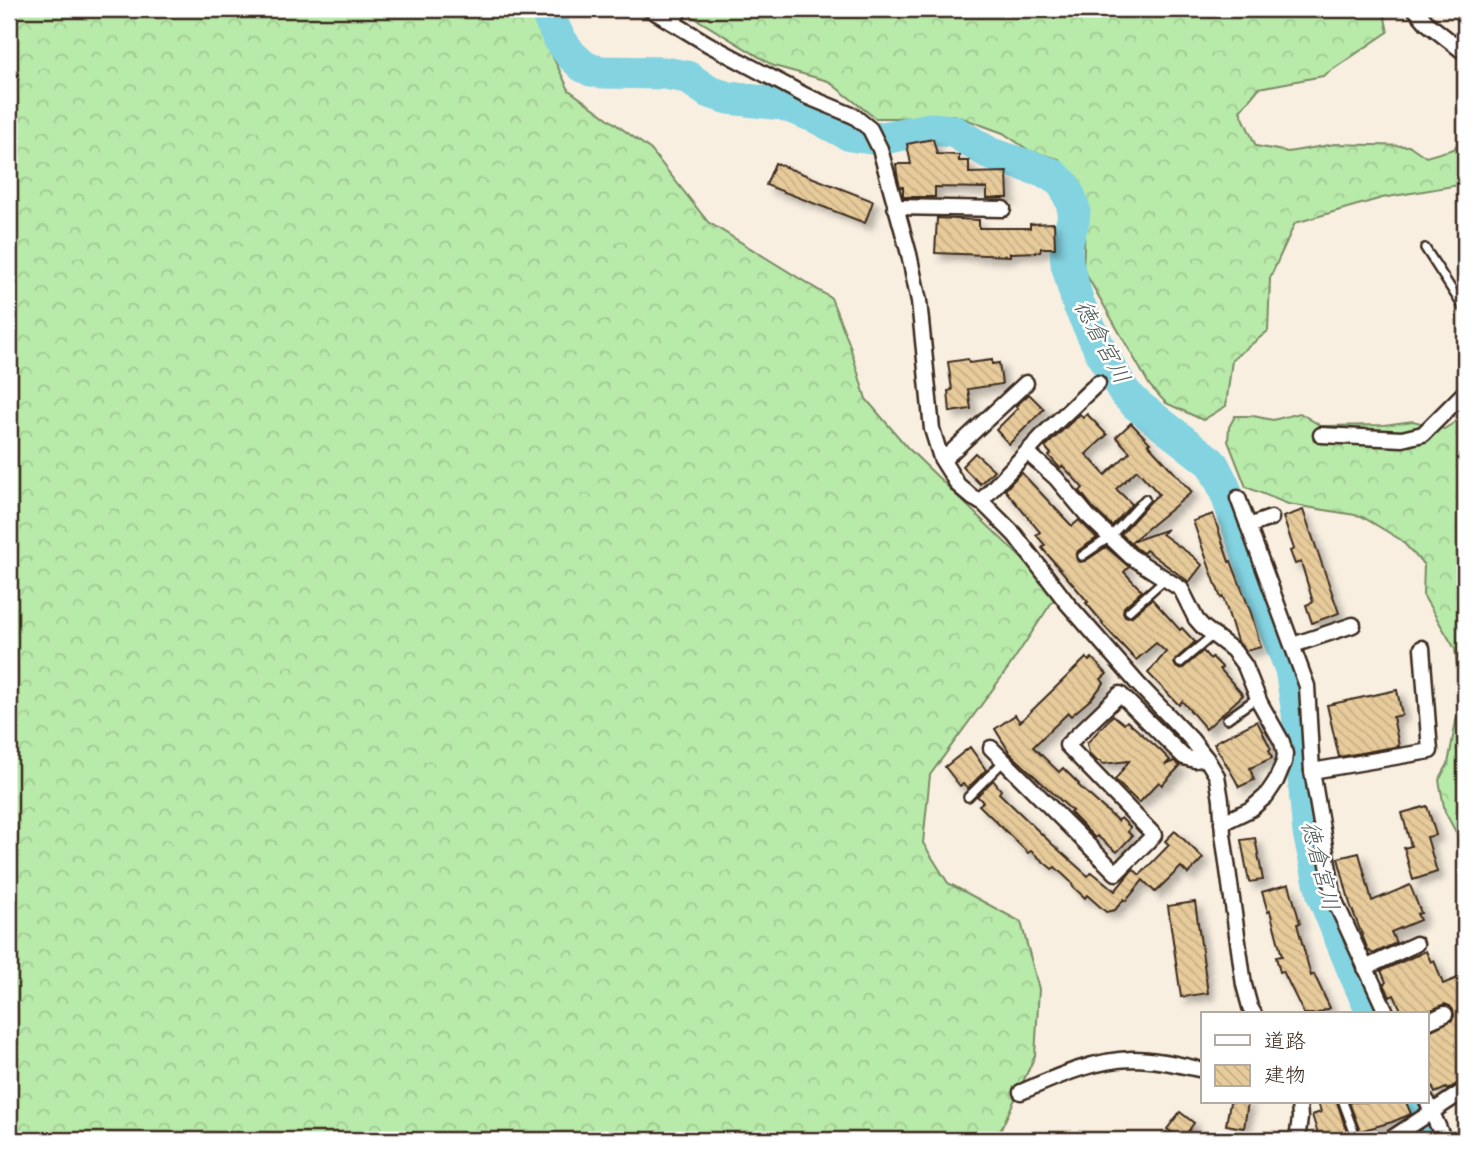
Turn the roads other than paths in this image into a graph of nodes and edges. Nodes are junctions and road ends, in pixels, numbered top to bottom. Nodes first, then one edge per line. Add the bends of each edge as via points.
1 (650, 9) edge
2 (1415, 9) edge
3 (676, 15) edge
4 (1465, 52) edge
5 (895, 207) junction
6 (1003, 209) dead end
7 (1425, 247) dead end
8 (1465, 310) edge
9 (1026, 383) dead end
10 (1098, 383) dead end
11 (1465, 392) edge
12 (1321, 435) dead end
13 (1028, 453) junction
14 (943, 460) junction
15 (1238, 498) dead end
16 (1145, 499) dead end
17 (980, 502) junction
18 (1271, 518) dead end
19 (1248, 526) junction
20 (1110, 537) junction
21 (1082, 556) dead end
22 (1166, 578) junction
23 (1129, 611) dead end
24 (1353, 625) dead end
25 (1213, 635) junction
26 (1293, 645) junction
27 (1422, 649) dead end
28 (1180, 663) dead end
29 (1258, 697) junction
30 (1227, 719) dead end
31 (991, 748) dead end
32 (1206, 758) junction
33 (1004, 761) junction
34 (1312, 771) junction
35 (968, 797) dead end
36 (1222, 823) junction
37 (1416, 944) dead end
38 (1365, 968) junction
39 (1253, 1012) edge
40 (1386, 1012) edge
41 (1445, 1014) dead end
42 (1428, 1022) edge
43 (1201, 1070) edge
44 (1465, 1090) edge
45 (1021, 1092) dead end
46 (1299, 1104) edge
47 (1344, 1104) edge
48 (1429, 1107) edge
49 (1297, 1140) edge
50 (1357, 1140) edge
51 (1389, 1140) edge
52 (1444, 1140) edge

1 - 3 street
2 - 4 street
3 - 5 street via 708,44 854,116 870,129
5 - 6 street
5 - 14 street via 919,301 933,429
7 - 8 lane
9 - 14 street
10 - 13 street
11 - 12 street via 1423,434 1402,439
13 - 17 street
13 - 20 street
14 - 17 street via 957,485
15 - 19 street
16 - 20 lane
17 - 32 street via 1015,535 1066,603
18 - 19 street
19 - 26 street
20 - 21 lane
20 - 22 street via 1133,559
22 - 23 lane
22 - 25 street via 1181,589 1196,619
24 - 26 street
25 - 28 lane
25 - 29 street via 1245,666
26 - 34 street via 1307,686
27 - 34 street via 1430,751
29 - 30 lane
29 - 36 street via 1282,742 1284,762 1266,796
31 - 33 street
32 - 33 street via 1184,757 1120,694 1067,745 1154,835 1116,873
32 - 36 street via 1217,776
33 - 35 lane
34 - 38 street via 1334,899
36 - 39 street via 1244,985
37 - 38 street
38 - 40 street
41 - 42 street
43 - 45 street via 1129,1059 1074,1070
44 - 48 street
46 - 49 street
47 - 50 lane
48 - 51 street
48 - 52 street

